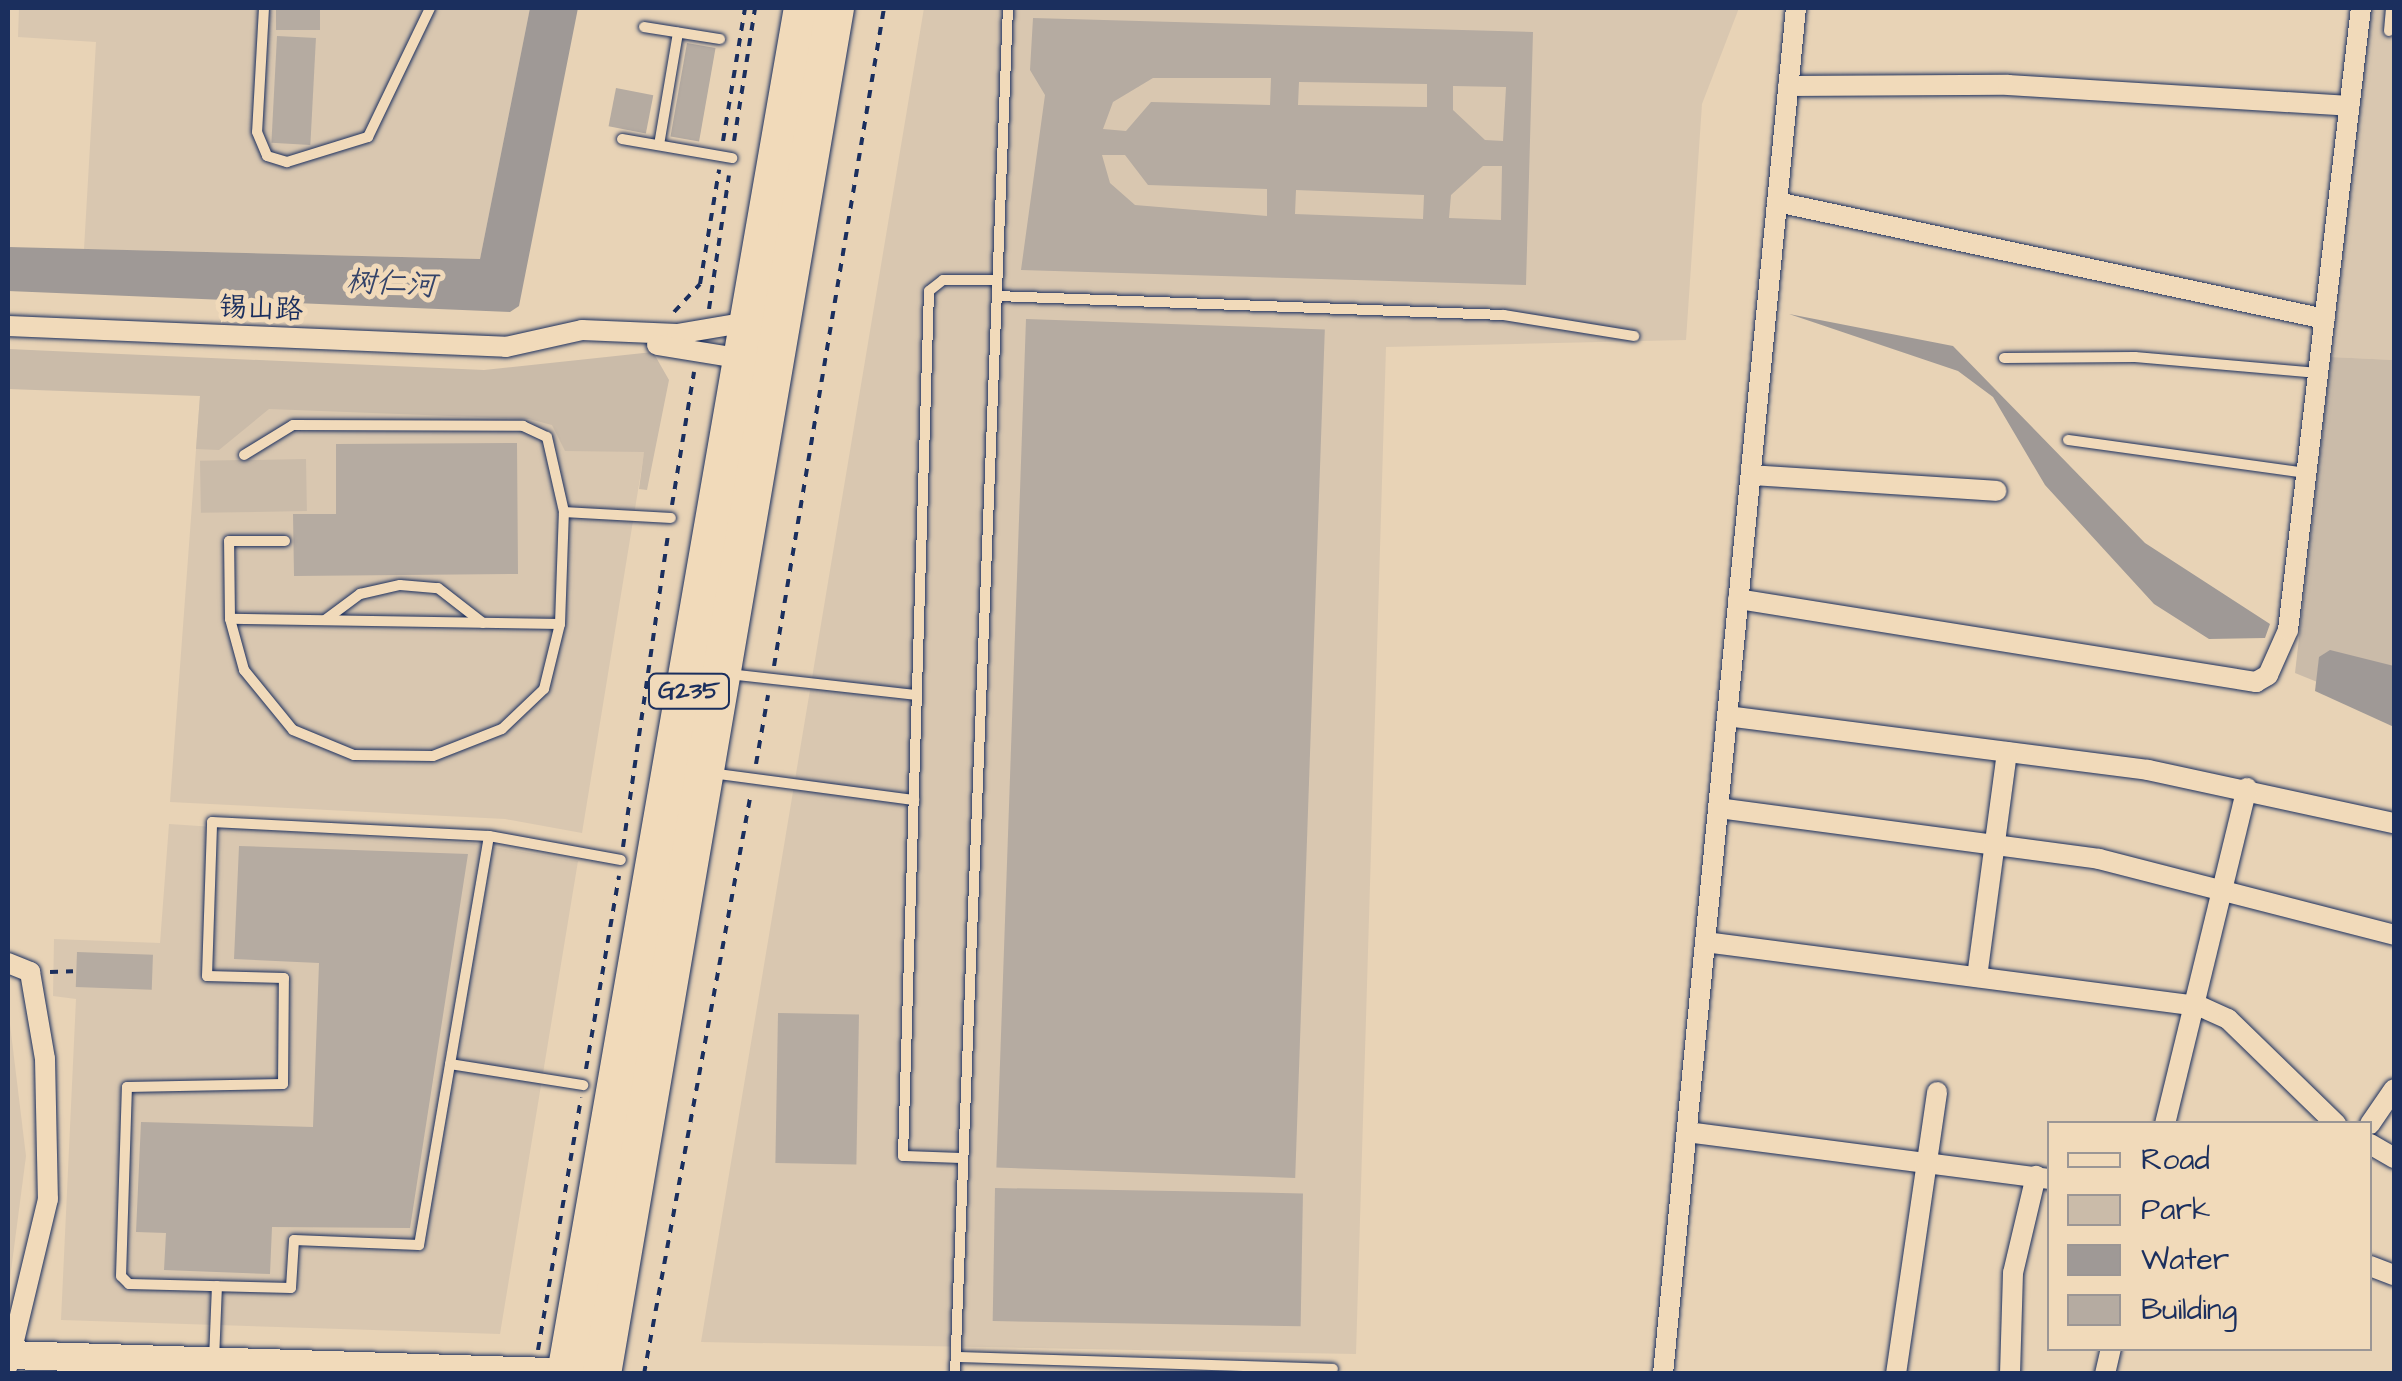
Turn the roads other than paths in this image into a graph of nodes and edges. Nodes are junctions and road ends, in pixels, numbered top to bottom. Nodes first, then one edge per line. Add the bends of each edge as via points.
1 (264, 8) edge
2 (430, 8) edge
3 (803, 8) edge
4 (835, 8) edge
5 (1008, 8) edge
6 (1796, 8) edge
7 (2361, 8) edge
8 (2391, 8) edge
9 (644, 27) dead end
10 (2389, 31) dead end
11 (678, 32) junction
12 (720, 40) dead end
13 (1788, 86) junction
14 (2349, 106) junction
15 (622, 139) dead end
16 (658, 146) junction
17 (726, 157) road end
18 (1777, 202) junction
19 (998, 280) junction
20 (997, 296) junction
21 (2324, 319) junction
22 (8, 326) edge
23 (1634, 336) dead end
24 (8, 339) edge
25 (746, 340) junction
26 (2004, 358) dead end
27 (2318, 374) junction
28 (2068, 440) dead end
29 (244, 455) dead end
30 (2306, 473) junction
31 (1751, 475) junction
32 (1996, 490) dead end
33 (564, 512) junction
34 (670, 518) road end
35 (284, 541) dead end
36 (1738, 599) junction
37 (230, 620) junction
38 (324, 620) junction
39 (483, 623) junction
40 (560, 624) junction
41 (709, 672) junction
42 (917, 695) junction
43 (1727, 716) junction
44 (2008, 752) junction
45 (707, 772) junction
46 (2247, 788) junction
47 (914, 800) junction
48 (1718, 808) junction
49 (2394, 823) edge
50 (489, 836) junction
51 (1994, 842) junction
52 (621, 860) road end
53 (2225, 884) junction
54 (2394, 935) edge
55 (1705, 942) junction
56 (17, 963) edge
57 (1977, 977) junction
58 (2200, 1006) junction
59 (450, 1064) junction
60 (583, 1085) road end
61 (2394, 1089) edge
62 (1937, 1092) dead end
63 (2167, 1121) edge
64 (2333, 1121) edge
65 (2372, 1121) edge
66 (1687, 1132) junction
67 (2372, 1145) edge
68 (964, 1158) junction
69 (2394, 1158) edge
70 (1923, 1160) junction
71 (2043, 1177) edge
72 (217, 1286) junction
73 (956, 1356) junction
74 (8, 1360) edge
75 (214, 1360) junction
76 (1333, 1370) dead end
77 (555, 1372) edge
78 (602, 1373) edge
79 (611, 1374) edge
80 (955, 1374) edge
81 (1663, 1374) edge
82 (1896, 1374) edge
83 (2010, 1374) edge

1 - 2 lane via 257,132 266,156 286,162 368,137
3 - 25 highway, G235
4 - 41 highway, G235
5 - 19 lane
6 - 13 street
7 - 14 street
8 - 10 lane
9 - 11 lane
11 - 12 lane
11 - 16 lane
13 - 14 street via 2008,85
13 - 18 street
14 - 21 street
15 - 16 lane
16 - 17 lane
18 - 21 street
18 - 31 street
19 - 20 lane
19 - 42 lane via 943,280 929,292
20 - 23 lane via 1504,315
20 - 68 lane
21 - 27 street
22 - 25 street, 锡山路 via 506,346 582,330 677,334 707,325
24 - 25 street, 锡山路 via 506,359 620,340 698,350
25 - 41 highway, G235
26 - 27 lane via 2135,357
27 - 30 street
28 - 30 lane
29 - 33 lane via 294,425 523,426 547,437
30 - 36 street via 2288,630 2268,675 2256,682
31 - 32 street
31 - 36 street
33 - 34 lane
33 - 40 lane
35 - 37 lane via 229,541
36 - 43 street
37 - 38 lane
37 - 40 lane via 244,670 292,730 395,760 474,742 534,704
38 - 39 lane
38 - 39 lane via 360,594 400,585 438,588
39 - 40 lane
41 - 42 lane
41 - 45 highway, G235
41 - 77 highway, G235
42 - 47 lane
43 - 44 street
43 - 48 street
44 - 46 street
44 - 51 street
45 - 47 lane
45 - 78 highway, G235
46 - 49 street
46 - 53 street
47 - 68 lane via 903,1156
48 - 51 street
48 - 55 street
50 - 52 lane
50 - 59 lane
50 - 72 lane via 212,822 208,976 284,978 283,1084 127,1086 122,1276 129,1284
51 - 53 street
51 - 57 street
53 - 54 street
53 - 58 street
55 - 57 street
55 - 66 street
56 - 74 street via 45,1060 48,1199
57 - 58 street
58 - 63 street
58 - 64 street via 2228,1019
59 - 60 lane
59 - 72 lane via 419,1245 294,1240 291,1288
61 - 65 street
62 - 70 street
66 - 70 street
66 - 81 street
67 - 69 street
68 - 73 lane
70 - 71 street
70 - 82 street
71 - 83 street via 2012,1273
72 - 75 lane
73 - 76 lane
73 - 80 lane
74 - 75 street
75 - 77 street
77 - 78 street
78 - 79 street

